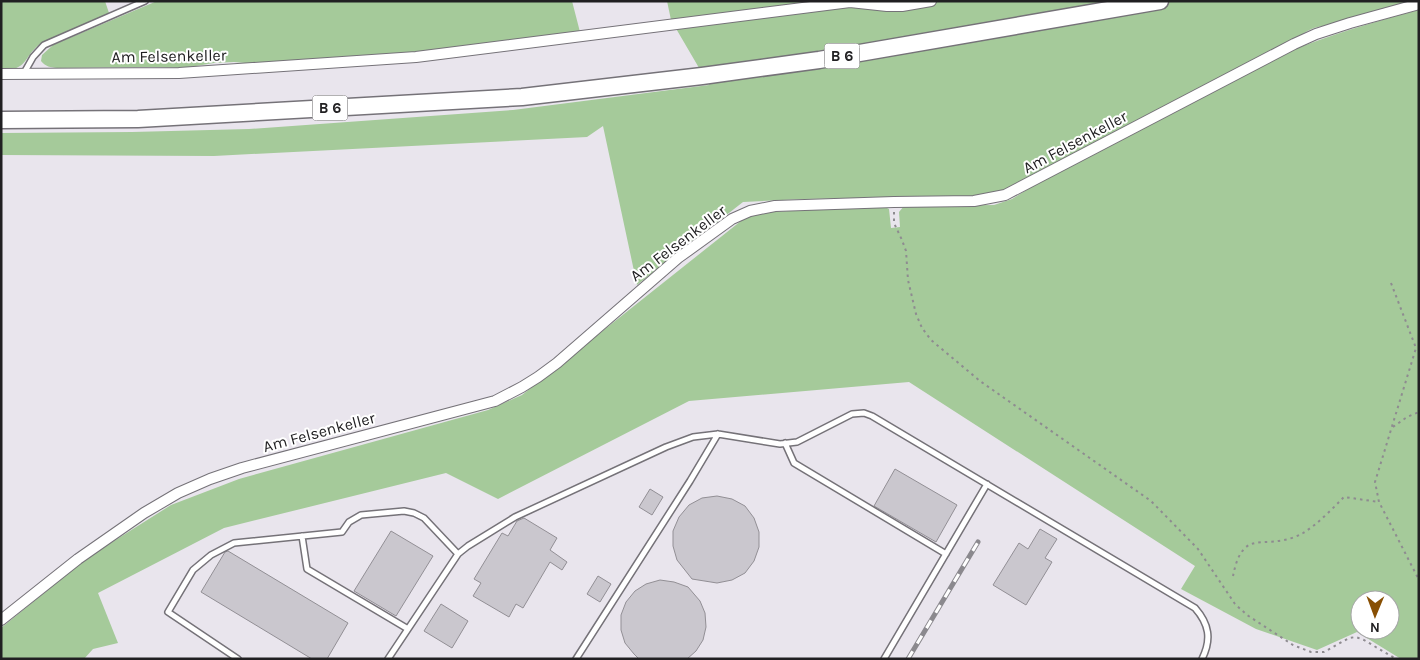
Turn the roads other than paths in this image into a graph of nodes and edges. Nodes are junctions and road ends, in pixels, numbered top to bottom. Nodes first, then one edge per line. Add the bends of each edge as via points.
1 (145, 1) edge
2 (931, 1) edge
3 (1160, 1) edge
4 (1419, 4) edge
5 (1, 74) edge
6 (24, 74) junction
7 (1, 120) edge
8 (718, 434) junction
9 (785, 443) junction
10 (987, 484) junction
11 (302, 536) junction
12 (458, 554) junction
13 (946, 554) junction
14 (1, 620) edge
15 (408, 629) junction
16 (238, 659) edge
17 (388, 659) edge
18 (576, 659) edge
19 (884, 659) edge
20 (1202, 659) edge

1 - 6 lane via 44,45
2 - 6 street, Am Felsenkeller via 902,6 850,2 406,58 179,73
3 - 7 main road, B 6 via 819,60 522,97 138,118
4 - 14 street, Am Felsenkeller via 1350,23 1294,44 1004,195 974,201 775,206 750,211 732,219 678,258 557,363 522,387 495,401 242,468 178,493 108,537
5 - 6 street, Am Felsenkeller
8 - 9 lane
8 - 12 lane via 693,437 666,447 515,517
8 - 18 lane
9 - 10 lane via 797,442 852,414 864,413
9 - 13 lane via 794,463
10 - 13 lane
10 - 20 lane via 1195,608 1208,629
11 - 12 lane via 342,532 349,522 361,515 404,511 424,518
11 - 15 lane via 307,569
11 - 16 lane via 234,543 211,556 193,570 168,612
12 - 15 lane
13 - 19 lane
15 - 17 lane

